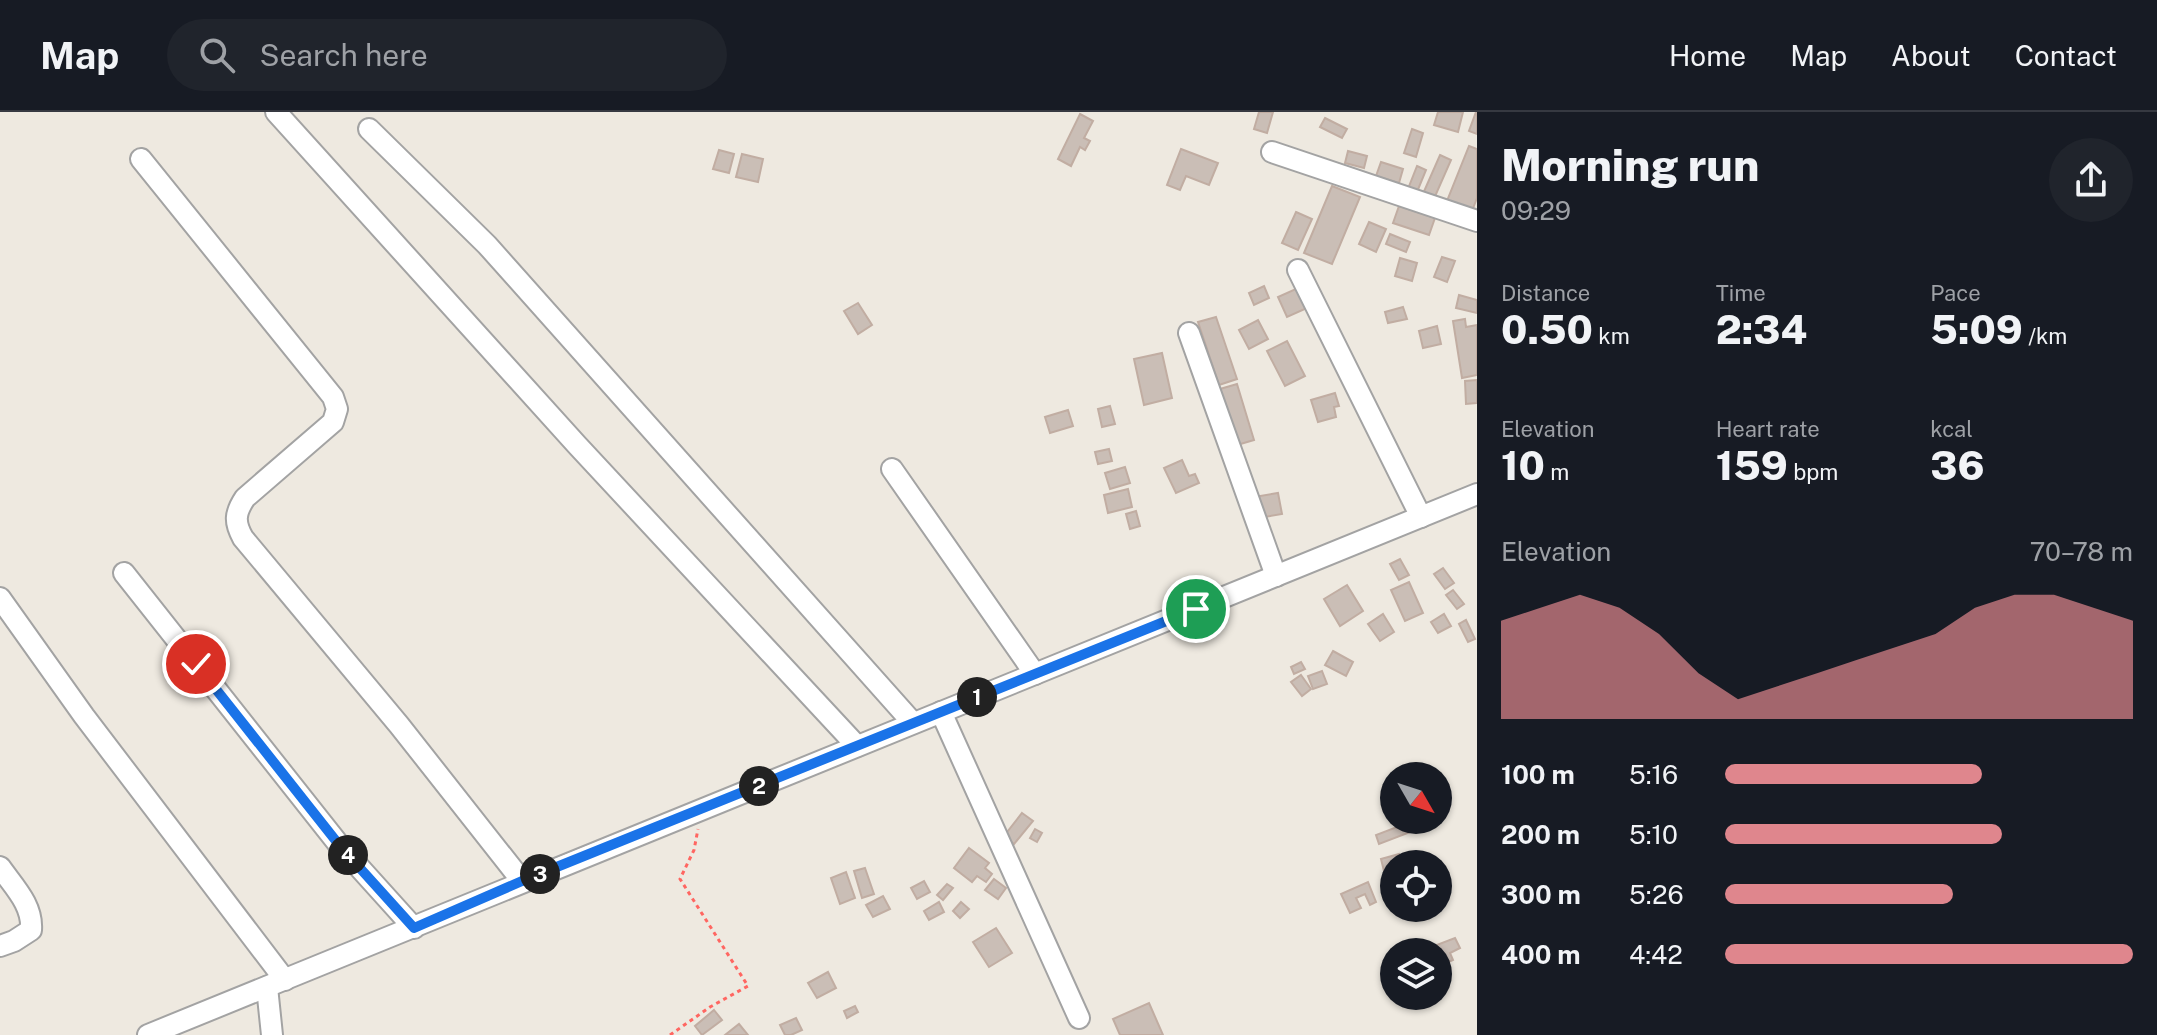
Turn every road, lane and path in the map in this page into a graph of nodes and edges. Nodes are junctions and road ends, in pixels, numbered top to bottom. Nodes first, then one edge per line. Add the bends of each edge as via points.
1 (276, 112) edge
2 (369, 129) dead end
3 (1272, 152) dead end
4 (141, 159) dead end
5 (1477, 221) edge
6 (1298, 270) dead end
7 (1189, 333) dead end
8 (892, 469) dead end
9 (1477, 494) edge
10 (1421, 517) junction
11 (124, 573) dead end
12 (1276, 576) junction
13 (0, 598) edge
14 (1035, 674) junction
15 (941, 712) junction
16 (913, 723) junction
17 (857, 746) junction
18 (701, 809) junction
19 (0, 867) edge
20 (522, 881) junction
21 (414, 928) junction
22 (0, 946) edge
23 (276, 984) junction
24 (1079, 1018) dead end
25 (148, 1035) edge
26 (272, 1035) edge
27 (670, 1035) edge

1 - 17 street
2 - 16 street via 487,245
3 - 5 street
4 - 20 street via 333,397 337,409 333,422 245,498 235,523
6 - 10 street
7 - 12 street
8 - 14 street
9 - 10 street
10 - 12 street
11 - 21 street via 340,846
12 - 14 street
13 - 23 street
14 - 15 street
15 - 16 street
15 - 24 street
16 - 17 street
17 - 18 street
18 - 20 street
18 - 27 path via 694,850 680,879 748,986
19 - 22 street via 28,905 32,920 31,930
20 - 21 street
21 - 23 street
23 - 25 street
23 - 26 street

